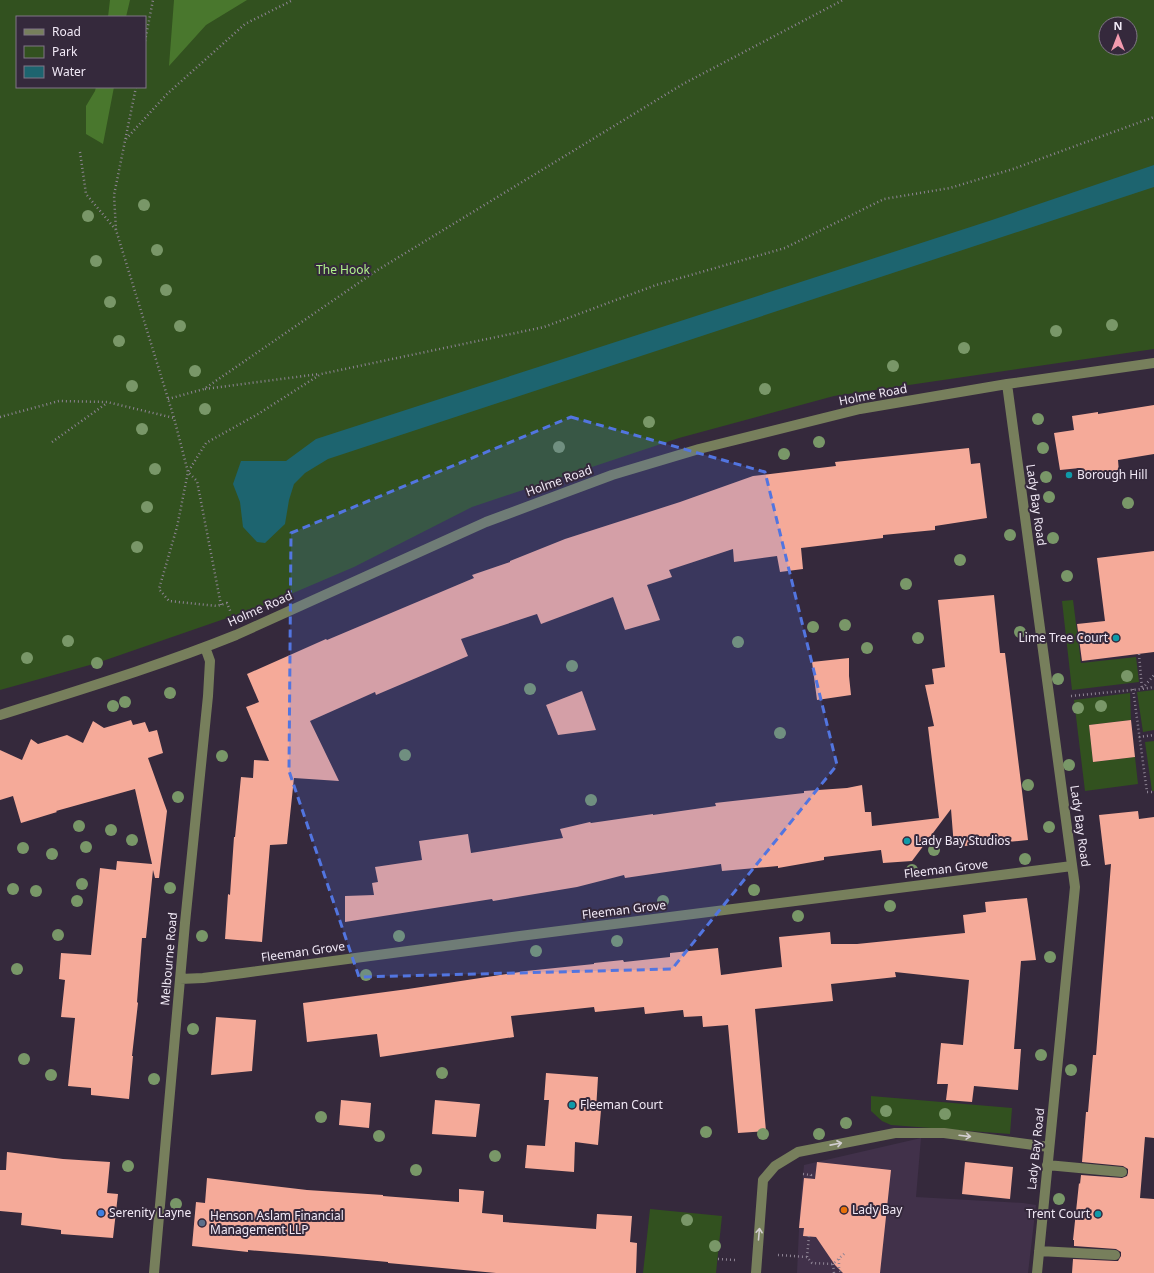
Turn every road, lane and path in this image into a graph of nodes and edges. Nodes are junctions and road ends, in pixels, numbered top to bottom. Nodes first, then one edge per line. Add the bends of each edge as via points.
1 (153, 0) edge
2 (293, 0) edge
3 (843, 0) edge
4 (146, 36) edge
5 (136, 88) edge
6 (1154, 117) edge
7 (126, 140) junction
8 (80, 152) dead end
9 (116, 230) junction
10 (1154, 363) edge
11 (321, 374) junction
12 (1007, 384) junction
13 (204, 389) junction
14 (168, 399) junction
15 (107, 402) junction
16 (0, 416) edge
17 (174, 418) junction
18 (52, 442) dead end
19 (188, 472) junction
20 (221, 605) junction
21 (236, 635) junction
22 (205, 647) junction
23 (1139, 654) dead end
24 (1154, 675) edge
25 (1154, 687) edge
26 (1133, 689) junction
27 (1142, 689) junction
28 (1050, 699) junction
29 (0, 715) edge
30 (1154, 735) edge
31 (1139, 737) junction
32 (1154, 792) edge
33 (1072, 866) junction
34 (180, 980) junction
35 (1049, 1147) junction
36 (1047, 1165) junction
37 (1122, 1172) dead end
38 (803, 1174) dead end
39 (810, 1179) dead end
40 (809, 1236) dead end
41 (1039, 1251) junction
42 (758, 1253) junction
43 (845, 1253) dead end
44 (1115, 1255) dead end
45 (807, 1257) junction
46 (839, 1258) junction
47 (833, 1264) junction
48 (154, 1273) edge
49 (756, 1273) edge
50 (834, 1273) edge
51 (842, 1273) edge
52 (1037, 1273) edge

1 - 4 path
2 - 7 path via 245,24 166,94
3 - 13 path via 683,84 376,271
5 - 7 path
6 - 11 path via 1013,169 950,188 884,200 784,248 656,284 544,327
7 - 9 path via 114,195
8 - 9 path via 86,194
9 - 14 path
10 - 12 street, Holme Road
11 - 13 path
11 - 19 path via 206,443
12 - 21 street, Holme Road via 853,411 699,449 612,475 486,522
12 - 28 street, Lady Bay Road
13 - 14 path
14 - 17 path
15 - 16 path via 59,401
15 - 17 path
15 - 18 path
17 - 19 path
19 - 20 path via 197,481
19 - 20 path via 177,528 159,590 169,601
20 - 21 path via 227,603
21 - 22 street, Holme Road
22 - 29 street, Holme Road
22 - 34 street, Melbourne Road via 210,661 208,696
23 - 27 path
24 - 27 path
25 - 27 path
26 - 27 path
26 - 28 path
26 - 31 path
28 - 33 street, Lady Bay Road
30 - 31 path
31 - 32 path via 1147,792
33 - 34 street, Fleeman Grove
33 - 35 street, Lady Bay Road via 1075,887
34 - 48 street, Melbourne Road
35 - 36 street, Lady Bay Road
42 -> 35 street via 764,1180 775,1166 798,1152 895,1133 944,1133
36 - 37 street
36 - 41 street, Lady Bay Road
38 - 39 path via 810,1175
40 - 45 path
41 - 44 street
41 - 52 street, Lady Bay Road
42 - 45 path
42 - 49 street
43 - 46 path
45 - 47 path via 812,1263
46 - 47 path
46 - 51 path via 839,1270
47 - 50 path

